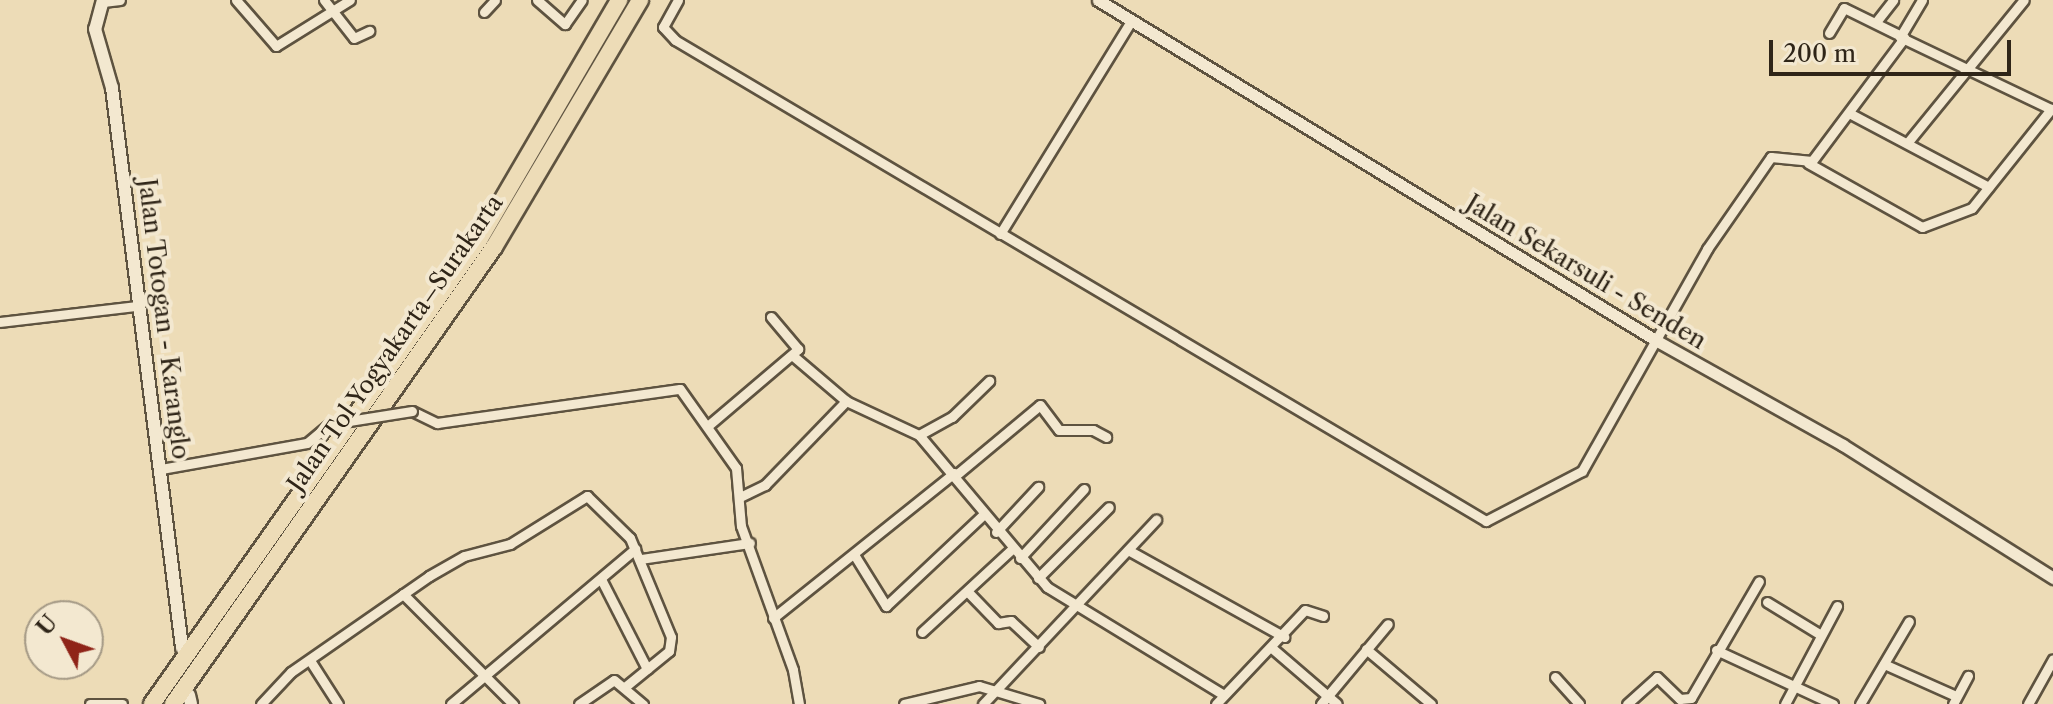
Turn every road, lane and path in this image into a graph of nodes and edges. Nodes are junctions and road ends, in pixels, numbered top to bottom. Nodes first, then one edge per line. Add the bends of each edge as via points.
1 (120, 0) edge
2 (236, 0) edge
3 (324, 0) edge
4 (350, 0) edge
5 (495, 0) edge
6 (537, 0) edge
7 (582, 0) edge
8 (619, 0) edge
9 (640, 0) edge
10 (678, 0) edge
11 (1098, 0) edge
12 (1893, 0) edge
13 (1922, 0) edge
14 (2017, 2) edge
15 (100, 7) edge
16 (334, 10) junction
17 (484, 12) dead end
18 (1131, 21) junction
19 (1876, 22) junction
20 (369, 31) dead end
21 (1829, 33) dead end
22 (1902, 37) junction
23 (1966, 71) junction
24 (584, 83) junction
25 (2052, 109) edge
26 (1849, 113) junction
27 (555, 131) junction
28 (1908, 142) junction
29 (1808, 163) junction
30 (1989, 187) junction
31 (1000, 234) junction
32 (137, 306) junction
33 (771, 317) dead end
34 (0, 322) edge
35 (1657, 341) junction
36 (792, 355) junction
37 (989, 381) dead end
38 (846, 401) junction
39 (710, 424) junction
40 (919, 435) junction
41 (1106, 437) dead end
42 (161, 469) junction
43 (955, 474) junction
44 (1038, 487) dead end
45 (1084, 489) dead end
46 (740, 497) junction
47 (1109, 507) dead end
48 (982, 516) junction
49 (1156, 520) dead end
50 (996, 532) junction
51 (750, 543) junction
52 (635, 549) junction
53 (1012, 549) junction
54 (1128, 550) junction
55 (855, 556) junction
56 (1020, 558) junction
57 (641, 559) junction
58 (1038, 578) junction
59 (2053, 578) edge
60 (601, 579) junction
61 (1759, 581) dead end
62 (967, 591) junction
63 (403, 594) junction
64 (1767, 602) dead end
65 (1837, 606) dead end
66 (1075, 608) junction
67 (1323, 616) dead end
68 (773, 618) junction
69 (1909, 621) dead end
70 (1388, 624) dead end
71 (922, 632) dead end
72 (1821, 635) junction
73 (1284, 637) junction
74 (1039, 647) junction
75 (182, 648) dead end
76 (1273, 649) junction
77 (1366, 649) junction
78 (1716, 650) junction
79 (2053, 659) edge
80 (311, 662) junction
81 (1884, 664) junction
82 (647, 669) junction
83 (485, 676) junction
84 (1968, 676) dead end
85 (1555, 677) dead end
86 (626, 686) junction
87 (1795, 686) junction
88 (999, 689) junction
89 (1224, 695) junction
90 (1328, 695) junction
91 (1954, 700) edge
92 (90, 704) edge
93 (122, 704) edge
94 (152, 704) edge
95 (173, 704) edge
96 (261, 704) edge
97 (338, 704) edge
98 (451, 704) edge
99 (513, 704) edge
100 (579, 704) edge
101 (643, 704) edge
102 (799, 704) edge
103 (904, 704) edge
104 (983, 704) edge
105 (1039, 704) edge
106 (1216, 704) edge
107 (1321, 704) edge
108 (1337, 704) edge
109 (1431, 704) edge
110 (1579, 704) edge
111 (1627, 704) edge
112 (1785, 704) edge
113 (1833, 704) edge
114 (1860, 704) edge
115 (2028, 704) edge

1 - 15 street
2 - 16 street via 272,46
3 - 16 street
4 - 16 street
5 - 17 street
6 - 7 street via 565,24
8 - 24 highway, Jalan Tol Yogyakarta–Surakarta
9 - 24 highway, Jalan Tol Yogyakarta–Surakarta
10 - 31 street via 665,33
11 - 18 street, Jalan Sekarsuli - Senden
12 - 19 street
13 - 22 street
14 - 23 street
15 - 32 main road, Jalan Totogan - Karanglo
16 - 20 street via 354,38
18 - 31 street
18 - 35 street, Jalan Sekarsuli - Senden
19 - 21 street via 1844,8
19 - 22 street
22 - 23 street
22 - 26 street
23 - 25 street
23 - 28 street
24 - 27 highway, Jalan Tol Yogyakarta–Surakarta
25 - 30 street
26 - 28 street
26 - 29 street
27 - 94 highway, Jalan Tol Yogyakarta–Surakarta
27 - 95 highway, Jalan Tol Yogyakarta–Surakarta via 494,247
28 - 30 street
29 - 30 street via 1875,195 1916,227 1968,212
29 - 35 street via 1777,153 1771,157 1707,249
31 - 35 street via 1486,521 1582,471
32 - 34 street
32 - 42 main road, Jalan Totogan - Karanglo
33 - 36 street via 797,344
35 - 59 street, Jalan Sekarsuli - Senden via 1822,432
36 - 38 street
36 - 39 street
37 - 40 street via 969,403
38 - 40 street
38 - 46 street via 761,488
39 - 42 street, bridge via 680,389 437,423 412,411 330,424 307,443
39 - 46 street via 736,468
40 - 43 street
41 - 43 street via 1093,430 1059,430 1040,405
42 - 75 main road, Jalan Totogan - Karanglo
43 - 48 street
43 - 55 street
44 - 50 street
45 - 56 street
46 - 51 street via 738,514
47 - 58 street
48 - 50 street
48 - 55 street via 886,606
49 - 54 street
50 - 53 street
51 - 57 street
51 - 68 street
52 - 57 street
52 - 60 street
52 - 63 street via 620,526 584,496 510,544 464,556
53 - 56 street
53 - 62 street
54 - 66 street
54 - 73 street
55 - 68 street
56 - 58 street
57 - 82 street via 672,642
58 - 66 street
60 - 82 street
60 - 83 street
61 - 78 street
62 - 71 street
62 - 74 street via 998,623 1011,621
63 - 80 street
63 - 83 street
64 - 72 street
65 - 72 street
66 - 74 street
66 - 89 street
67 - 73 street via 1306,609
68 - 102 street
69 - 81 street
70 - 77 street
72 - 87 street
73 - 76 street
74 - 88 street
76 - 89 street
76 - 90 street
77 - 90 street
77 - 109 street
78 - 87 street
78 - 111 street via 1688,700 1657,677
79 - 115 street
80 - 96 street
80 - 97 street
81 - 91 street
81 - 114 street
82 - 86 street
83 - 98 street
83 - 99 street
84 - 91 street
85 - 110 street
86 - 100 street via 610,681
86 - 101 street
87 - 112 street
87 - 113 street
88 - 103 street via 969,686
88 - 104 street
88 - 105 street
89 - 106 street
90 - 107 street
90 - 108 street
92 - 93 street

